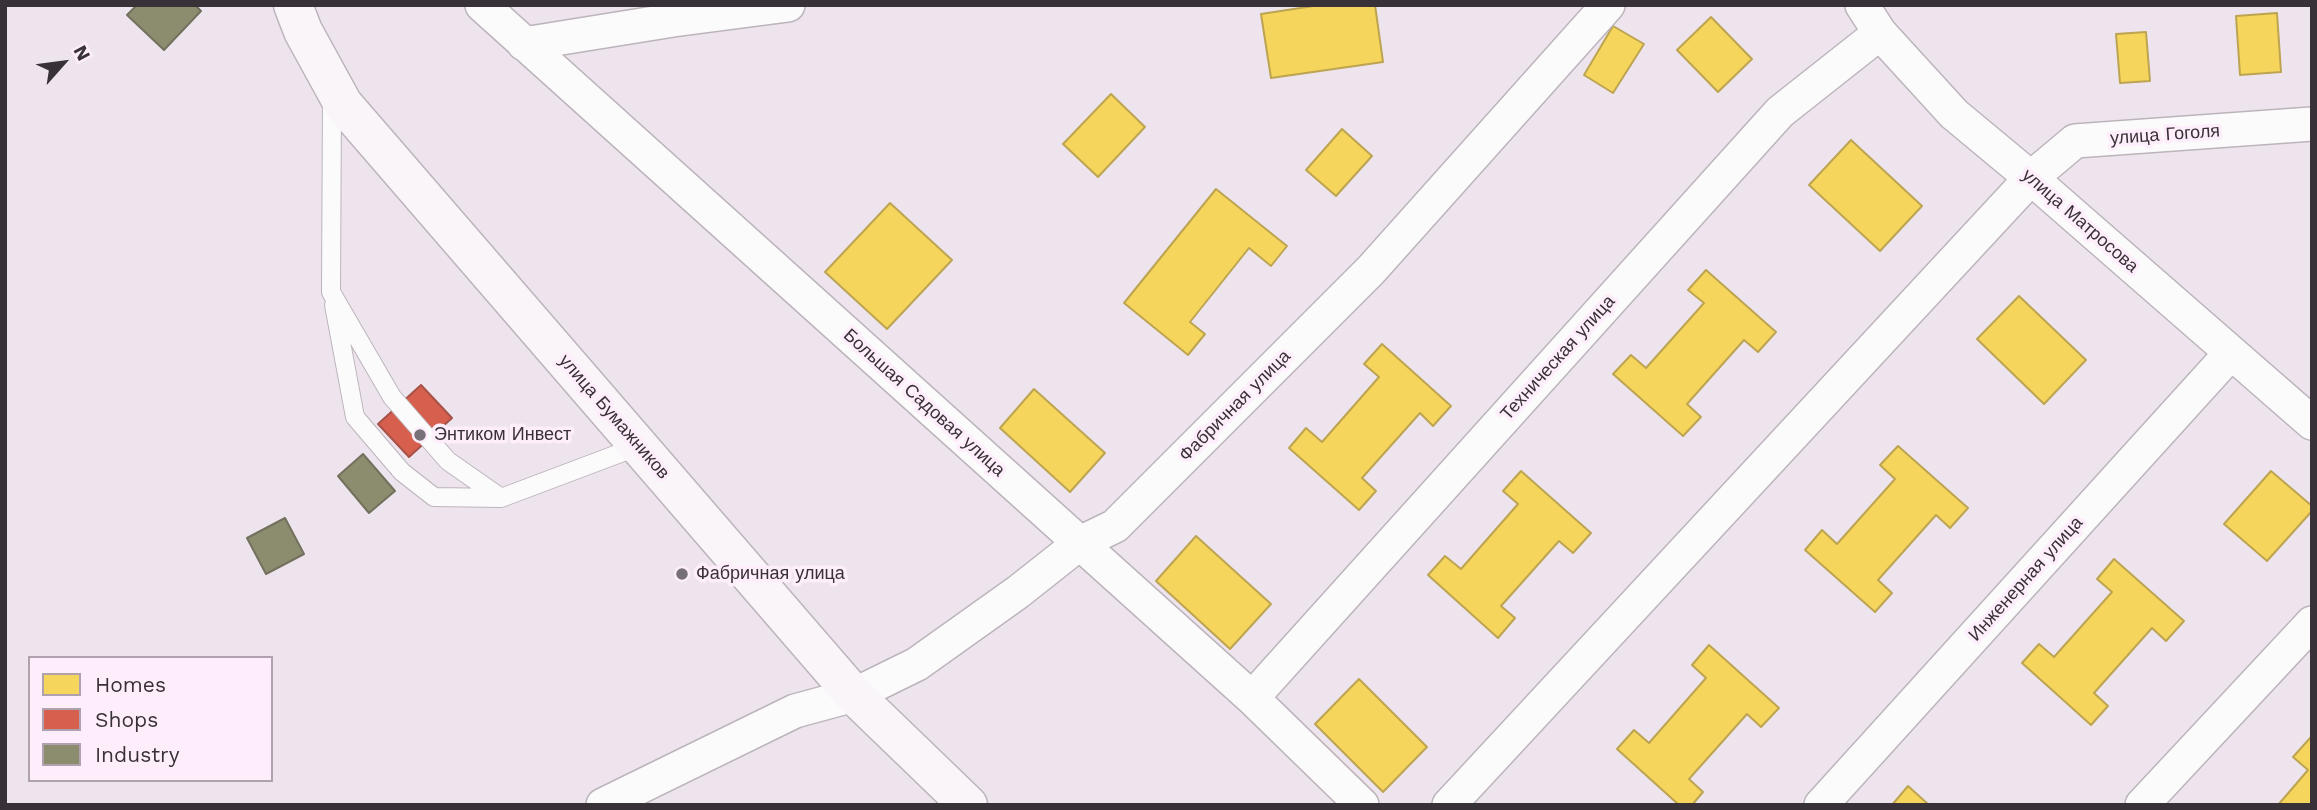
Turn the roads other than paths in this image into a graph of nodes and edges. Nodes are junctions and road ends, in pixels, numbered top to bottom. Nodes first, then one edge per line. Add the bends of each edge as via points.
1 (293, 5) edge
2 (482, 5) edge
3 (788, 5) edge
4 (1608, 5) edge
5 (677, 13) edge
6 (1871, 19) edge
7 (524, 44) junction
8 (332, 84) junction
9 (2312, 124) edge
10 (2031, 178) junction
11 (331, 292) junction
12 (2230, 354) junction
13 (2312, 423) edge
14 (639, 446) junction
15 (500, 498) junction
16 (1080, 543) junction
17 (2312, 623) edge
18 (854, 695) junction
19 (1252, 698) junction
20 (603, 805) edge
21 (968, 805) edge
22 (1362, 805) edge
23 (1449, 805) edge
24 (1821, 805) edge
25 (2142, 805) edge

1 - 8 main road, улица Бумажников
2 - 7 street, Большая Садовая улица
3 - 5 street
4 - 16 street, Фабричная улица via 1371,270 1115,526
5 - 7 street
6 - 10 street, улица Матросова via 1955,114
6 - 19 street, Техническая улица via 1780,111
7 - 16 street, Большая Садовая улица
8 - 11 lane
8 - 14 main road, улица Бумажников via 343,104
9 - 10 street, улица Гоголя via 2075,141
10 - 12 street, улица Матросова
10 - 23 street
11 - 15 lane via 392,397 449,461
11 - 15 lane via 355,417 402,472 434,497
12 - 13 street, улица Матросова
12 - 24 street, Инженерная улица
14 - 15 lane
14 - 18 main road, улица Бумажников
16 - 18 street, Фабричная улица via 917,664
16 - 19 street, Большая Садовая улица
17 - 25 street
18 - 20 street, Фабричная улица via 795,711
18 - 21 main road, улица Бумажников
19 - 22 street, Большая Садовая улица

